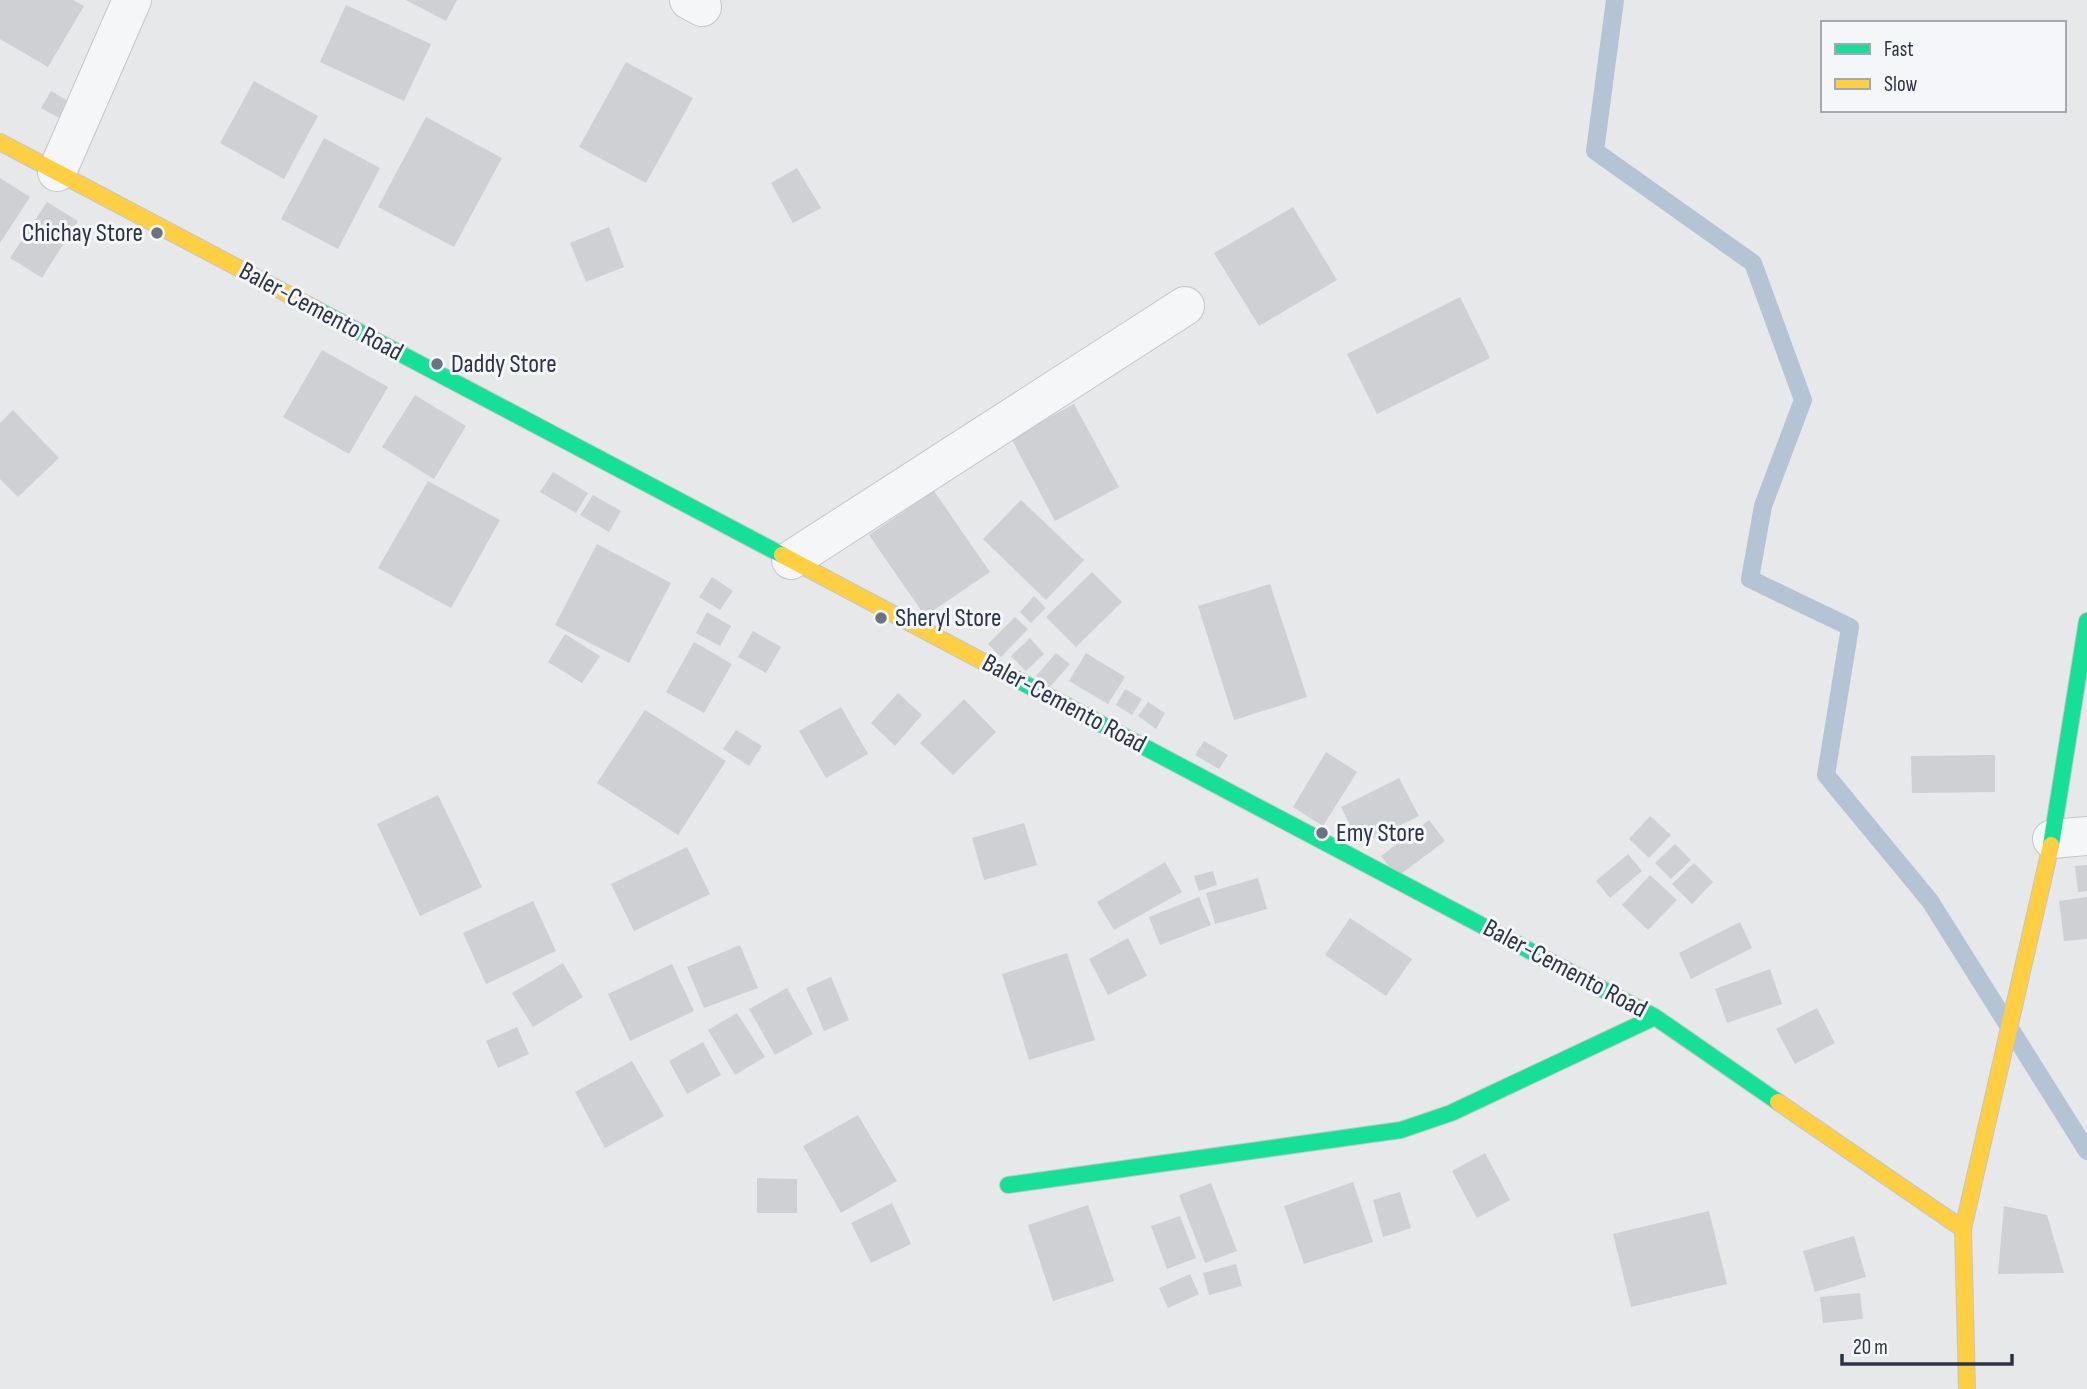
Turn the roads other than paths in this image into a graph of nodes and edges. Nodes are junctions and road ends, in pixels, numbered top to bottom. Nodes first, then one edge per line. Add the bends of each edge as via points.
1 (132, 0) edge
2 (0, 142) edge
3 (57, 172) junction
4 (1185, 306) dead end
5 (791, 560) junction
6 (2087, 621) edge
7 (2069, 838) edge
8 (1655, 1017) junction
9 (1008, 1185) dead end
10 (1963, 1229) junction
11 (1967, 1389) edge

1 - 3 street
2 - 3 street, Baler-Cemento Road
3 - 5 street, Baler-Cemento Road
4 - 5 street
5 - 8 street, Baler-Cemento Road
6 - 7 street
7 - 10 street via 2018,987
8 - 9 street via 1451,1113 1401,1130
8 - 10 street, Baler-Cemento Road
10 - 11 street

